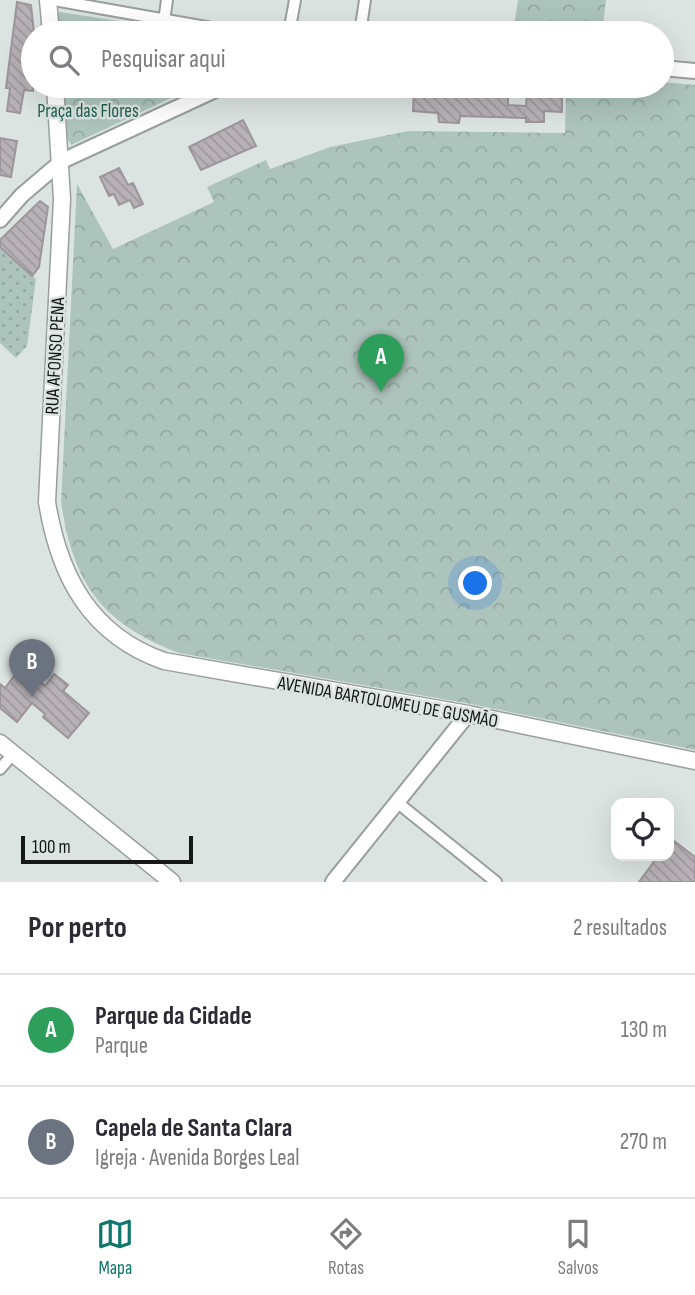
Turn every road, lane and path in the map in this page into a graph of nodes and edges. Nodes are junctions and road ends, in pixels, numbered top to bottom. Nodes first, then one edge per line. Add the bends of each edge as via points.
1 (48, 0) edge
2 (54, 0) edge
3 (167, 0) edge
4 (295, 0) edge
5 (365, 0) edge
6 (50, 21) edge
7 (164, 21) joint
8 (291, 21) edge
9 (362, 21) edge
10 (674, 69) edge
11 (695, 71) edge
12 (56, 98) edge
13 (198, 98) edge
14 (62, 161) junction
15 (0, 220) edge
16 (94, 616) joint
17 (468, 713) junction
18 (0, 743) edge
19 (13, 754) junction
20 (695, 761) edge
21 (0, 769) edge
22 (398, 803) junction
23 (172, 882) edge
24 (333, 882) edge
25 (496, 882) edge

1 - 6 main road
2 - 7 street
3 - 7 street
4 - 8 street
5 - 9 street
10 - 11 street
12 - 14 main road, RUA AFONSO PENA
13 - 14 street
14 - 15 street
14 - 16 main road, RUA AFONSO PENA via 47,502 54,542 66,572
16 - 17 main road, AVENIDA BARTOLOMEU DE GUSMÃO via 126,645 164,661
17 - 20 main road, AVENIDA BARTOLOMEU DE GUSMÃO
17 - 22 street
18 - 19 main road
19 - 21 street
19 - 23 main road
22 - 24 street
22 - 25 street

